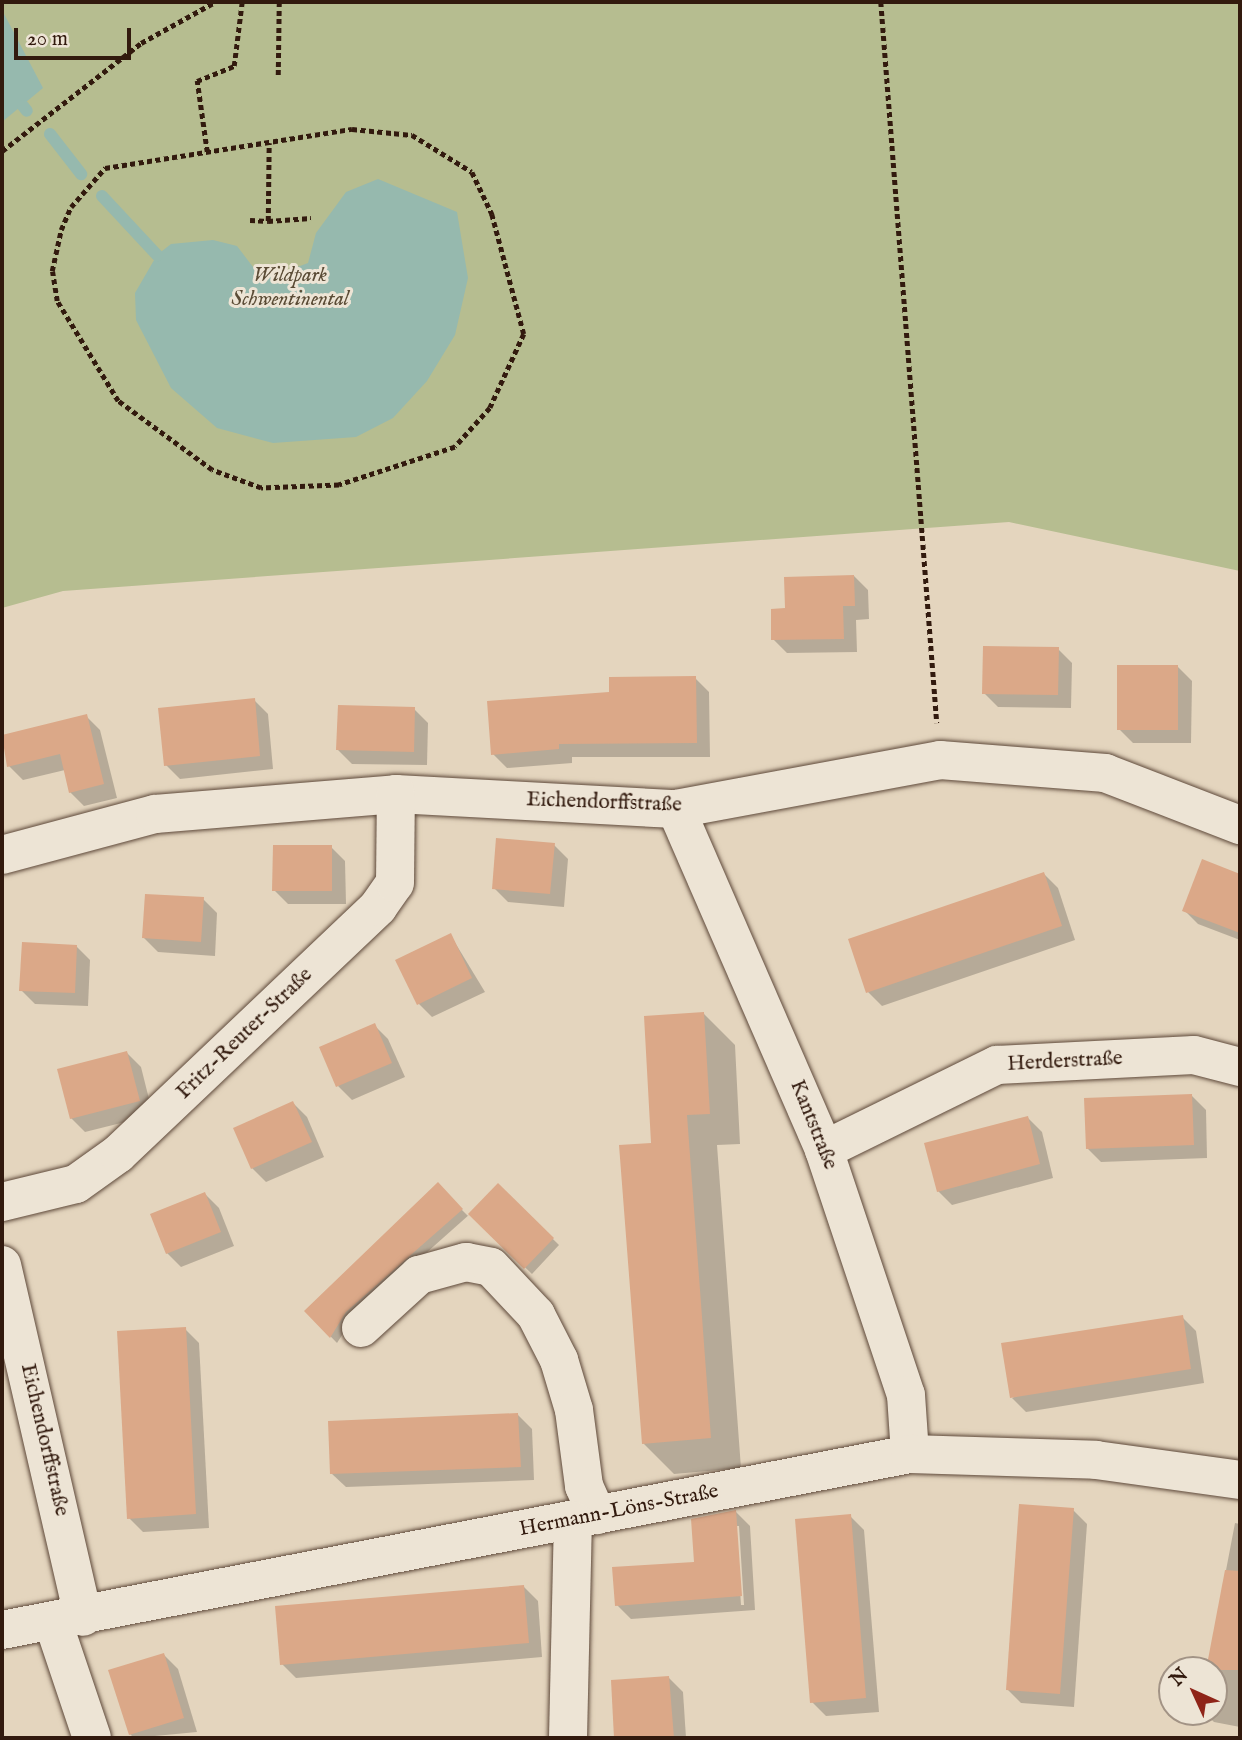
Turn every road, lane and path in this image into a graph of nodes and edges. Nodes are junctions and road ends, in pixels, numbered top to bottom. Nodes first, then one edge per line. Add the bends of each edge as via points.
1 (215, 2) edge
2 (242, 2) edge
3 (279, 2) edge
4 (880, 2) edge
5 (278, 75) dead end
6 (269, 143) junction
7 (2, 151) edge
8 (207, 152) junction
9 (311, 218) dead end
10 (250, 220) dead end
11 (268, 221) junction
12 (940, 760) junction
13 (396, 793) junction
14 (676, 809) junction
15 (1240, 825) edge
16 (2, 855) edge
17 (1240, 1068) edge
18 (824, 1150) junction
19 (2, 1202) edge
20 (2, 1265) edge
21 (361, 1328) dead end
22 (910, 1454) junction
23 (1240, 1480) edge
24 (585, 1518) junction
25 (68, 1619) junction
26 (2, 1630) edge
27 (92, 1738) edge
28 (568, 1738) edge

1 - 7 path via 141,43
2 - 8 path via 234,66 197,81
3 - 5 path
4 - 12 path
6 - 8 path
6 - 8 path via 352,129 412,135 472,172 492,214 524,334 490,408 455,447 339,485 261,488 212,470 118,401 57,301 52,271 61,230 71,206 105,168
6 - 11 path
9 - 11 path
10 - 11 path
12 - 14 street, Eichendorffstraße
12 - 15 street, Eichendorffstraße via 1105,773
13 - 14 street, Eichendorffstraße
13 - 16 street, Eichendorffstraße via 155,814
13 - 19 street, Fritz-Reuter-Straße via 395,883 378,907 118,1154 76,1184
14 - 18 street, Kantstraße
17 - 18 street, Herderstraße via 1194,1055 997,1065
18 - 22 street, Kantstraße via 906,1395
20 - 25 street, Eichendorffstraße
21 - 24 street via 419,1275 466,1262 491,1266 536,1315 559,1360 574,1410
22 - 23 street, Hermann-Löns-Straße via 1096,1460
22 - 24 street, Hermann-Löns-Straße
24 - 25 street, Hermann-Löns-Straße
24 - 28 street
25 - 26 street, Hermann-Löns-Straße
25 - 27 street, Eichendorffstraße

